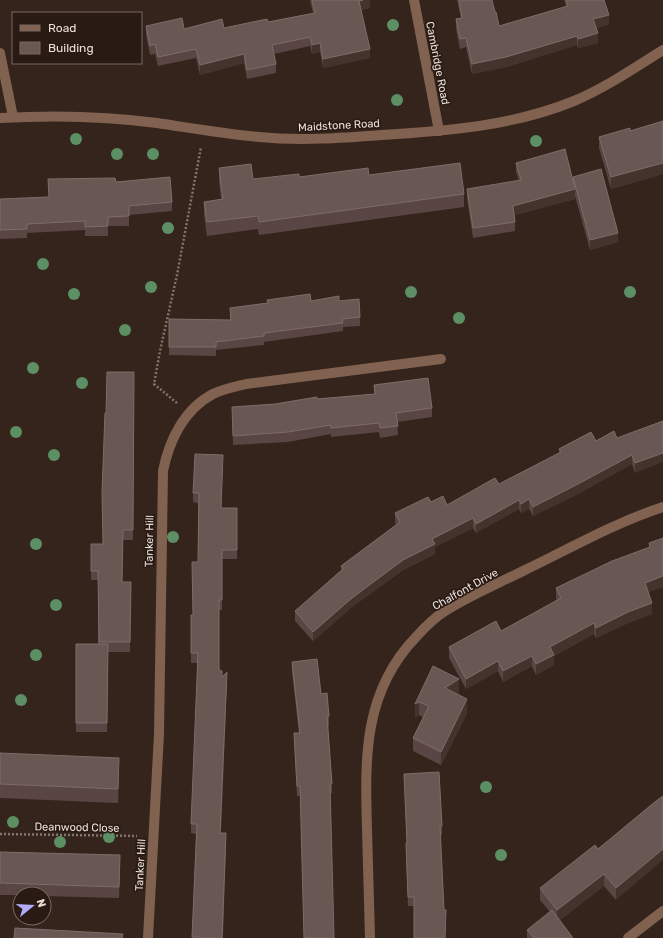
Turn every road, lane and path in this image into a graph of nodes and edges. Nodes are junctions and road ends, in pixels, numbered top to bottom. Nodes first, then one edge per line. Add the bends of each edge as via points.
1 (414, 0) edge
2 (663, 50) edge
3 (0, 52) edge
4 (13, 117) junction
5 (0, 118) edge
6 (204, 130) junction
7 (439, 131) junction
8 (441, 359) dead end
9 (189, 413) junction
10 (663, 507) edge
11 (0, 834) edge
12 (154, 836) junction
13 (663, 911) edge
14 (148, 938) edge
15 (370, 938) edge
16 (628, 938) edge

1 - 7 street, Cambridge Road
2 - 7 street, Maidstone Road via 574,101 506,122
3 - 4 street
4 - 5 street, Maidstone Road
4 - 6 street, Maidstone Road via 106,118
6 - 7 street, Maidstone Road via 286,139 344,138
6 - 9 path via 178,275 154,384
8 - 9 street, Tanker Hill via 246,384 212,395
9 - 12 street, Tanker Hill via 172,440 163,471 159,734
10 - 15 street, Chalfont Drive via 599,534 445,611 412,640 392,666 377,701 367,755
11 - 12 path, Deanwood Close
12 - 14 street, Tanker Hill
13 - 16 street

